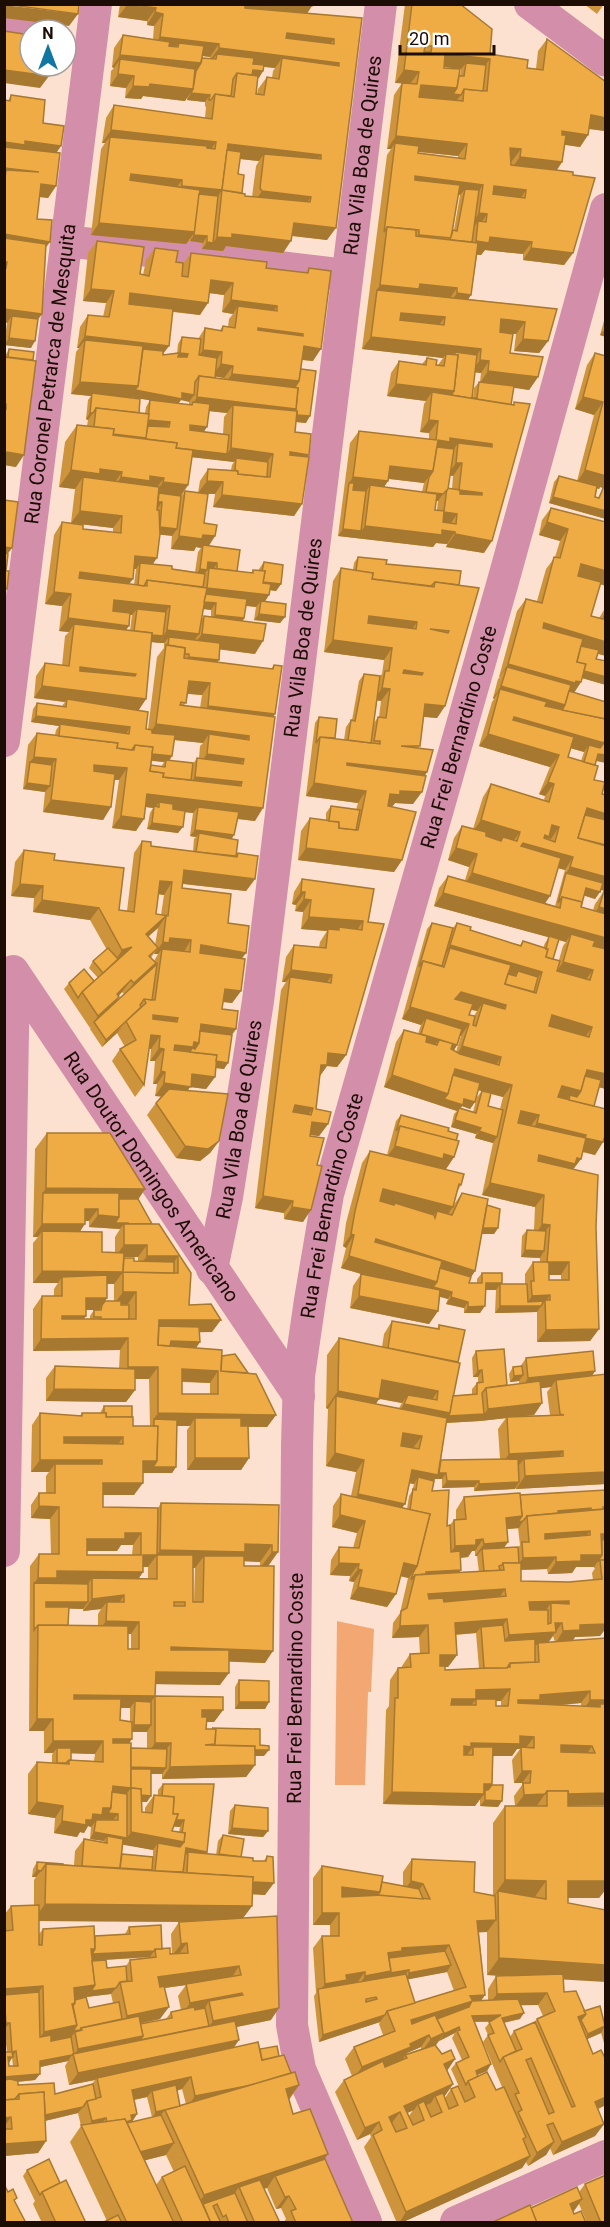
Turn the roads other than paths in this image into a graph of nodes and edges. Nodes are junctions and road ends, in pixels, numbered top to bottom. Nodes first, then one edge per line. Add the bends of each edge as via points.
1 (96, 4) edge
2 (381, 4) edge
3 (530, 4) edge
4 (79, 37) edge
5 (606, 62) edge
6 (606, 209) edge
7 (67, 241) junction
8 (346, 275) junction
9 (4, 741) edge
10 (9, 965) edge
11 (212, 1269) junction
12 (298, 1396) junction
13 (4, 1551) edge
14 (606, 2156) edge
15 (366, 2223) edge
16 (456, 2223) edge

1 - 4 street, Rua Coronel Petrarca de Mesquita
2 - 8 street, Rua Vila Boa de Quires
3 - 5 street
4 - 7 street, Rua Coronel Petrarca de Mesquita
6 - 12 street, Rua Frei Bernardino Coste via 328,1194
7 - 8 street
7 - 9 street, Rua Coronel Petrarca de Mesquita
8 - 11 street, Rua Vila Boa de Quires via 258,1001
10 - 11 street, Rua Doutor Domingos Americano
10 - 13 street
11 - 12 street, Rua Doutor Domingos Americano
12 - 15 street, Rua Frei Bernardino Coste via 292,2025 300,2069
14 - 16 street

